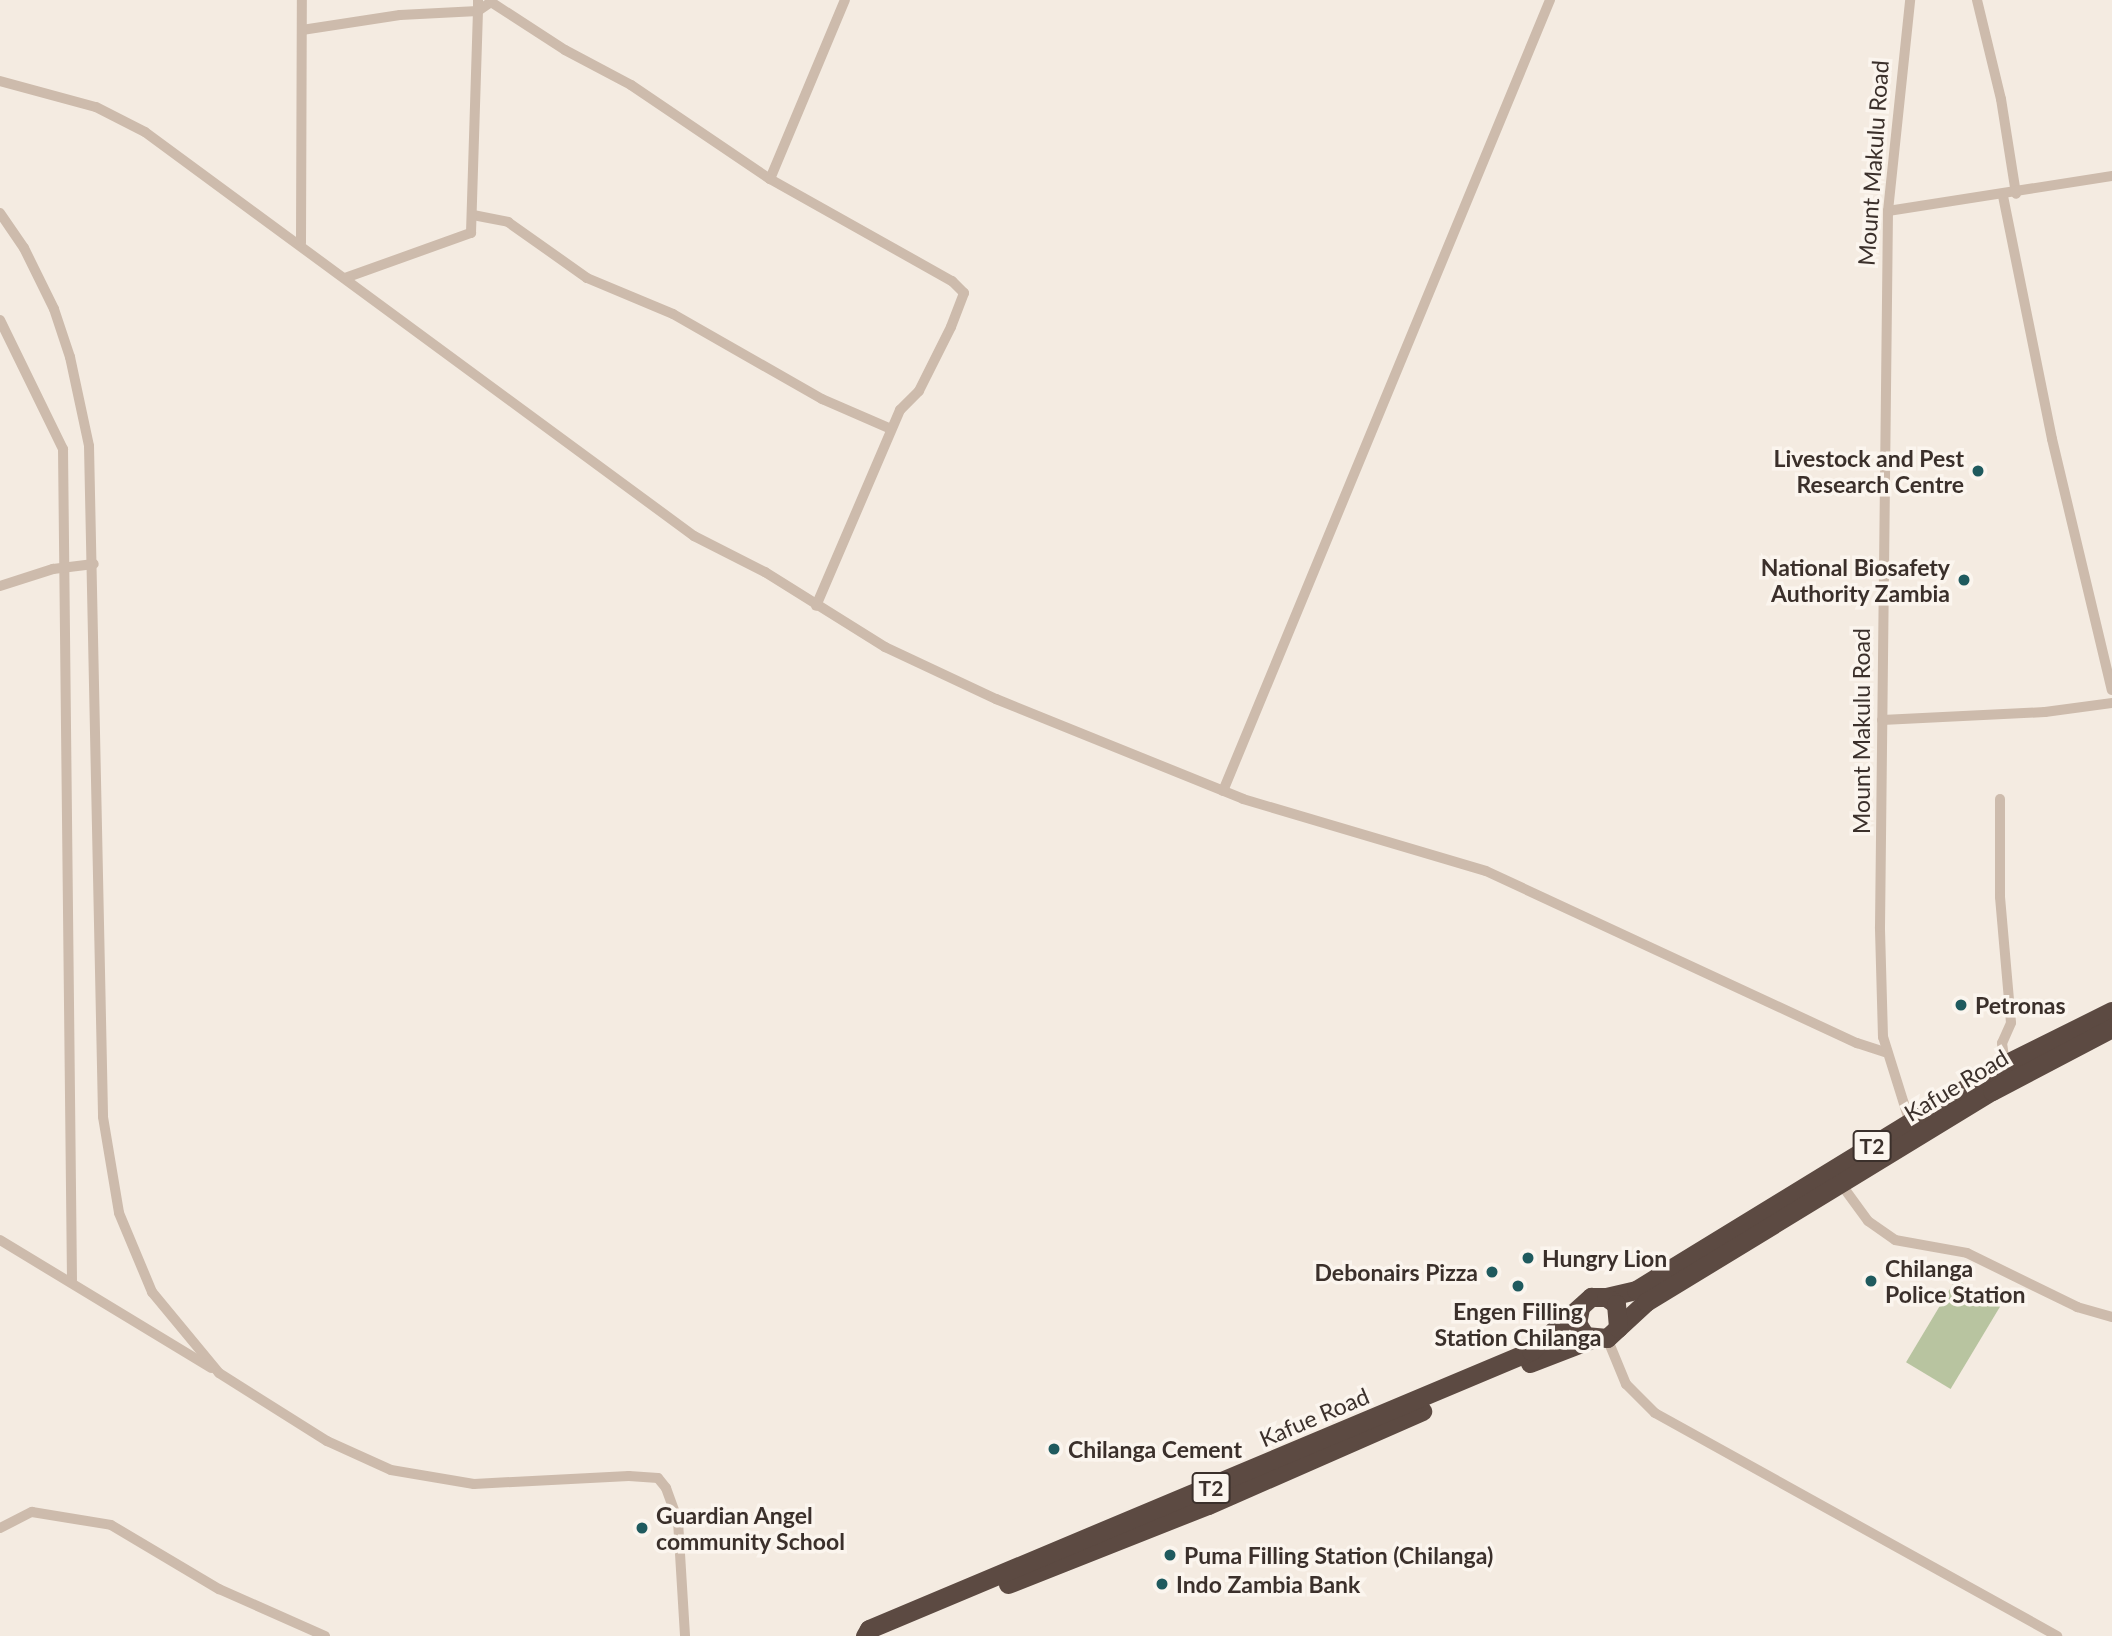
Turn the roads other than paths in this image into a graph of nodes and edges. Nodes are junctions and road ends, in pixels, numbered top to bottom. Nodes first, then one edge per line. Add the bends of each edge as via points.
1 (302, 0) edge
2 (845, 0) edge
3 (1550, 0) edge
4 (1910, 0) edge
5 (1977, 0) edge
6 (491, 1) edge
7 (478, 6) edge
8 (302, 30) junction
9 (0, 80) edge
10 (2112, 176) edge
11 (770, 179) junction
12 (2016, 194) junction
13 (2003, 196) junction
14 (1888, 211) junction
15 (0, 213) edge
16 (473, 215) junction
17 (300, 243) junction
18 (345, 278) junction
19 (0, 320) edge
20 (891, 429) junction
21 (94, 564) junction
22 (64, 568) junction
23 (0, 586) edge
24 (816, 606) junction
25 (2112, 690) edge
26 (2112, 703) edge
27 (1882, 720) junction
28 (1223, 791) junction
29 (2000, 799) dead end
30 (2112, 1011) edge
31 (2112, 1028) edge
32 (1885, 1052) junction
33 (2005, 1064) junction
34 (1910, 1123) junction
35 (1842, 1184) junction
36 (0, 1240) edge
37 (72, 1280) junction
38 (1606, 1297) junction
39 (1580, 1308) junction
40 (2112, 1317) edge
41 (169, 1318) junction
42 (1606, 1335) junction
43 (157, 1338) junction
44 (219, 1373) junction
45 (0, 1528) edge
46 (325, 1636) edge
47 (685, 1636) edge
48 (865, 1636) edge
49 (873, 1636) edge
50 (2057, 1636) edge

1 - 8 street
2 - 11 street
3 - 28 street
4 - 14 street, Mount Makulu Road
5 - 12 street via 2001,99
6 - 7 street
6 - 11 street via 565,50 631,85
7 - 8 street
7 - 16 street
8 - 17 street
9 - 17 street via 96,107 131,123
10 - 12 street
11 - 20 street via 952,281 964,293 932,369
12 - 13 street
13 - 14 street
13 - 25 street via 2052,439
14 - 27 street, Mount Makulu Road
15 - 21 street via 40,276 70,356 89,446
16 - 18 street via 471,233 461,239
16 - 20 street via 508,222 587,278 662,309 822,399
17 - 18 street
18 - 24 street via 694,536
19 - 22 street via 61,442
20 - 24 street
21 - 22 street
21 - 41 street via 103,1117 119,1213 152,1292
22 - 23 street
22 - 37 street
24 - 28 street via 964,685
26 - 27 street via 2045,712
27 - 32 street, Mount Makulu Road via 1880,927
28 - 32 street via 1486,871
29 - 33 street via 2000,897 2011,1023 2002,1043
30 - 33 highway, Kafue Road / T2
31 - 35 highway, Kafue Road / T2 via 1992,1091
32 - 34 street, Mount Makulu Road
33 - 34 highway, Kafue Road / T2
34 - 38 highway, Kafue Road / T2 via 1636,1290
35 - 40 street via 1868,1221 1895,1240 1967,1253 2077,1307
35 - 42 highway, Kafue Road / T2 via 1646,1302
36 - 37 street
37 - 43 street
38 - 39 highway via 1591,1297
38 - 42 highway via 1619,1310
39 - 42 highway via 1580,1330
39 - 48 highway, Kafue Road / T2 via 1531,1351 869,1629
41 - 43 street via 172,1334
41 - 44 street
42 - 49 highway, Kafue Road / T2 via 1563,1348 1208,1505
42 - 50 street via 1626,1384 1655,1413
43 - 44 street
44 - 47 street via 327,1441 391,1470 474,1484 607,1476 658,1478 678,1521
45 - 46 street via 32,1512 111,1525 219,1589

